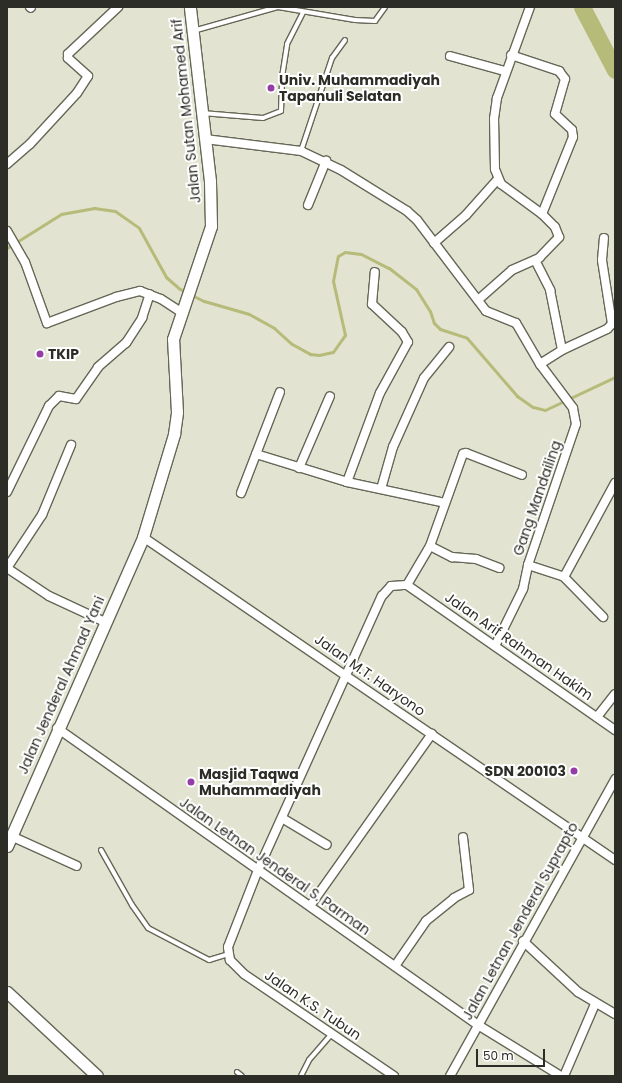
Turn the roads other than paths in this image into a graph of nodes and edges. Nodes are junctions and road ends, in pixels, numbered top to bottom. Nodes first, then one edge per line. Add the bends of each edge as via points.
1 (118, 7) edge
2 (190, 7) edge
3 (385, 7) edge
4 (530, 7) edge
5 (303, 12) junction
6 (193, 31) junction
7 (345, 40) dead end
8 (512, 55) junction
9 (450, 56) dead end
10 (505, 71) junction
11 (202, 113) junction
12 (205, 139) junction
13 (300, 151) junction
14 (326, 161) junction
15 (7, 164) edge
16 (498, 179) junction
17 (308, 205) dead end
18 (542, 214) junction
19 (7, 231) edge
20 (604, 238) dead end
21 (434, 243) junction
22 (535, 260) junction
23 (375, 272) dead end
24 (150, 294) junction
25 (478, 300) junction
26 (182, 308) junction
27 (449, 347) dead end
28 (562, 350) junction
29 (540, 364) junction
30 (280, 392) dead end
31 (330, 396) dead end
32 (71, 446) dead end
33 (256, 454) junction
34 (300, 468) junction
35 (522, 476) dead end
36 (348, 482) junction
37 (615, 484) edge
38 (381, 490) junction
39 (7, 492) edge
40 (241, 492) dead end
41 (445, 503) junction
42 (143, 537) junction
43 (430, 546) junction
44 (528, 564) junction
45 (7, 568) edge
46 (499, 568) dead end
47 (564, 577) junction
48 (407, 585) junction
49 (603, 617) dead end
50 (105, 622) junction
51 (495, 646) junction
52 (347, 675) junction
53 (615, 694) edge
54 (598, 716) junction
55 (57, 728) junction
56 (615, 730) edge
57 (432, 734) junction
58 (615, 779) edge
59 (282, 818) junction
60 (11, 836) junction
61 (463, 837) dead end
62 (581, 837) junction
63 (328, 845) dead end
64 (7, 846) edge
65 (101, 850) dead end
66 (615, 860) edge
67 (77, 866) dead end
68 (258, 870) junction
69 (310, 906) junction
70 (523, 942) junction
71 (229, 951) junction
72 (395, 966) junction
73 (7, 992) edge
74 (595, 1004) junction
75 (615, 1014) edge
76 (478, 1025) junction
77 (332, 1034) junction
78 (237, 1072) dead end
79 (544, 1073) edge
80 (97, 1076) edge
81 (242, 1076) edge
82 (302, 1076) edge
83 (394, 1076) edge
84 (450, 1076) edge
85 (560, 1076) edge
86 (564, 1076) edge

1 - 15 street via 68,54 68,58 88,76 77,93 30,144
2 - 6 street, Jalan Sutan Mohamed Arif
3 - 5 lane via 375,21
4 - 8 street
5 - 6 lane via 278,7
5 - 11 lane via 287,44 282,77 281,111 263,118
6 - 11 street, Jalan Sutan Mohamed Arif
7 - 13 lane via 332,58
8 - 10 street
8 - 18 street via 559,71 565,79 555,114 572,130 573,138
9 - 10 street
10 - 16 street via 494,119 495,169
11 - 12 street, Jalan Sutan Mohamed Arif
12 - 13 street, Gang Mandailing
12 - 26 street, Jalan Sutan Mohamed Arif via 210,181 211,226 196,275
13 - 14 street, Gang Mandailing
14 - 17 street
14 - 21 street, Gang Mandailing via 407,212 417,220
16 - 18 street via 504,187
16 - 21 street via 466,215
18 - 22 street via 555,227 559,237 552,247
19 - 24 street via 16,243 47,323 116,296 140,291
20 - 28 street via 602,260 612,324 607,329
21 - 25 street, Gang Mandailing
22 - 25 street via 512,270
22 - 28 street via 550,290
23 - 36 street via 372,304 402,332 408,342 380,393
24 - 26 street
24 - 39 street via 135,331 126,343 98,367 76,398 59,396 49,406
25 - 29 street, Gang Mandailing via 490,314 516,323
26 - 42 street, Jalan Sutan Mohamed Arif via 172,348 176,424
27 - 38 street via 424,378 393,447
28 - 29 street
29 - 44 street, Gang Mandailing via 573,408 576,424
30 - 33 street
31 - 34 street
32 - 45 street via 42,515
33 - 34 street
33 - 40 street
34 - 36 street
35 - 41 street via 464,454
36 - 38 street
37 - 47 street
38 - 41 street
41 - 43 street
42 - 50 street, Jalan Jenderal Ahmad Yani
42 - 52 street, Jalan M.T. Haryono
43 - 46 street via 456,558 476,559
43 - 48 street
44 - 47 street
44 - 51 street, Gang Mandailing via 518,602
45 - 50 street via 49,596
47 - 49 street
48 - 51 street, Jalan Arif Rahman Hakim
48 - 52 street via 395,584 385,590
50 - 55 street, Jalan Jenderal Ahmad Yani
51 - 54 street, Jalan Arif Rahman Hakim
52 - 57 street, Jalan M.T. Haryono
52 - 59 street
53 - 54 street
54 - 56 street, Jalan Arif Rahman Hakim
55 - 60 street, Jalan Jenderal Ahmad Yani
55 - 68 street, Jalan Letnan Jenderal S. Parman
57 - 62 street, Jalan M.T. Haryono
57 - 69 street
58 - 62 street, Jalan Letnan Jenderal Suprapto
59 - 63 street
59 - 68 street
60 - 64 street, Jalan Jenderal Ahmad Yani
60 - 67 street
61 - 72 street via 469,890 454,898 426,921
62 - 66 street, Jalan M.T. Haryono
62 - 70 street, Jalan Letnan Jenderal Suprapto
65 - 71 lane via 148,928 209,960
68 - 69 street, Jalan Letnan Jenderal S. Parman
68 - 71 street
69 - 72 street, Jalan Letnan Jenderal S. Parman
70 - 74 street
70 - 76 street, Jalan Letnan Jenderal Suprapto
71 - 77 street, Jalan K.S. Tubun via 230,960 244,974
72 - 76 street, Jalan Letnan Jenderal S. Parman
73 - 80 street
74 - 75 street
74 - 86 street
76 - 79 street, Jalan Letnan Jenderal S. Parman
76 - 84 street, Jalan Letnan Jenderal Suprapto
77 - 82 lane via 309,1060
77 - 83 street, Jalan K.S. Tubun
78 - 81 lane
79 - 85 street, Jalan Letnan Jenderal S. Parman

